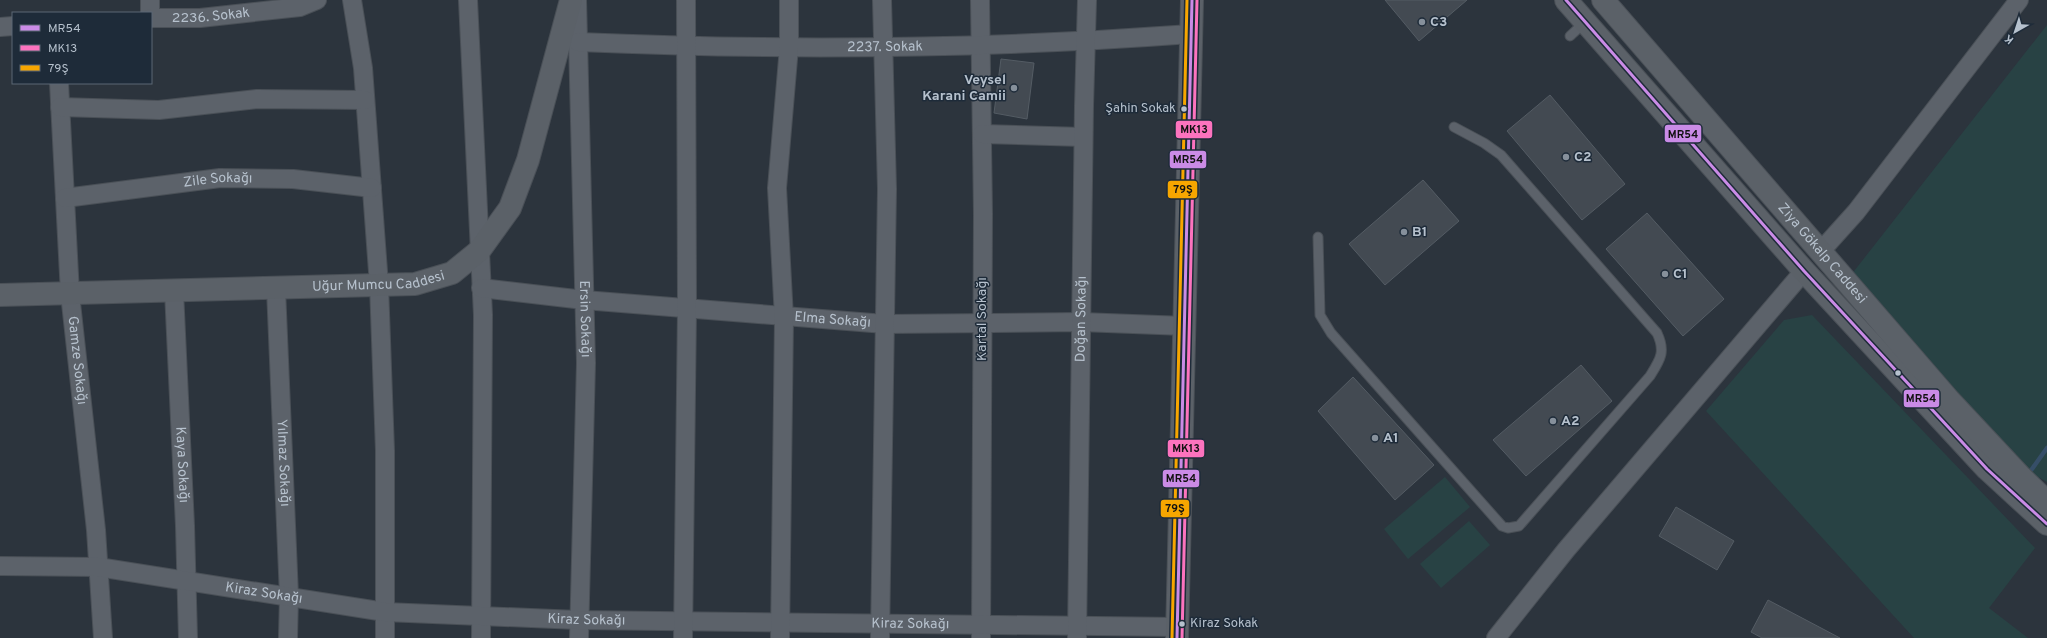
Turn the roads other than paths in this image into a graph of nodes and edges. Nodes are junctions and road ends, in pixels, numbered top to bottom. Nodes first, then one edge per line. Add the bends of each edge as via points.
1 (150, 0) edge
2 (317, 0) edge
3 (352, 0) edge
4 (468, 0) edge
5 (571, 0) edge
6 (577, 0) edge
7 (686, 0) edge
8 (789, 0) edge
9 (882, 0) edge
10 (980, 0) edge
11 (1087, 0) edge
12 (1192, 0) edge
13 (1566, 0) edge
14 (2019, 0) edge
15 (1604, 2) edge
16 (150, 12) edge
17 (152, 18) edge
18 (12, 26) edge
19 (0, 27) edge
20 (1577, 29) junction
21 (1191, 34) junction
22 (578, 42) junction
23 (1085, 42) junction
24 (981, 45) junction
25 (686, 47) junction
26 (789, 47) junction
27 (884, 47) junction
28 (59, 84) edge
29 (365, 100) junction
30 (60, 107) junction
31 (1454, 127) dead end
32 (982, 134) junction
33 (1083, 137) junction
34 (372, 188) junction
35 (65, 198) junction
36 (1318, 237) dead end
37 (479, 251) junction
38 (1820, 252) junction
39 (1804, 271) junction
40 (379, 285) junction
41 (481, 288) junction
42 (276, 289) junction
43 (174, 291) junction
44 (0, 294) edge
45 (70, 294) junction
46 (584, 300) junction
47 (686, 309) junction
48 (784, 318) junction
49 (982, 322) junction
50 (1081, 322) junction
51 (884, 324) junction
52 (1185, 326) junction
53 (2047, 502) edge
54 (2047, 524) edge
55 (0, 566) edge
56 (98, 567) junction
57 (186, 581) junction
58 (289, 596) junction
59 (385, 612) junction
60 (482, 616) junction
61 (578, 620) junction
62 (683, 630) edge
63 (779, 630) edge
64 (880, 631) edge
65 (981, 631) edge
66 (1078, 632) edge
67 (1177, 632) edge
68 (103, 638) edge
69 (188, 638) edge
70 (288, 638) edge
71 (385, 638) edge
72 (481, 638) edge
73 (579, 638) edge
74 (1496, 638) edge

1 - 16 street
2 - 17 street, 2236. Sokak via 300,7 200,18
3 - 29 street via 363,68
4 - 37 street
5 - 37 street, Uğur Mumcu Caddesi via 528,160 510,208
6 - 22 street, Ersin Sokağı
7 - 25 street
8 - 26 street
9 - 27 street
10 - 24 street, Kartal Sokağı
11 - 23 street, Doğan Sokağı
12 - 21 street
13 - 20 street, Ziya Gökalp Caddesi
14 - 38 street via 1856,212
15 - 20 street
15 - 38 street, Ziya Gökalp Caddesi
18 - 19 street
20 - 39 street, Ziya Gökalp Caddesi
21 - 23 street, 2237. Sokak
21 - 52 street
22 - 25 street, 2237. Sokak
22 - 46 street, Ersin Sokağı
23 - 24 street, 2237. Sokak
23 - 33 street, Doğan Sokağı
24 - 27 street, 2237. Sokak
24 - 32 street, Kartal Sokağı
25 - 26 street, 2237. Sokak
25 - 47 street
26 - 27 street, 2237. Sokak
26 - 48 street via 777,188
27 - 51 street via 887,189
28 - 30 street, Gamze Sokağı
29 - 30 street via 257,99 158,110
29 - 34 street
30 - 35 street, Gamze Sokağı
31 - 36 lane via 1501,155 1657,333 1662,345 1660,359 1650,376 1519,526 1502,526 1331,333 1320,316
32 - 33 street
32 - 49 street, Kartal Sokağı
33 - 50 street, Doğan Sokağı
34 - 35 street, Zile Sokağı via 293,179 220,178
34 - 40 street
35 - 45 street, Gamze Sokağı
37 - 40 street, Uğur Mumcu Caddesi via 452,273 415,284
37 - 41 street
38 - 39 street
38 - 53 street, Ziya Gökalp Caddesi via 1949,400 2020,477
39 - 54 street, Ziya Gökalp Caddesi via 1987,469
39 - 74 street via 1566,550
40 - 42 street, Uğur Mumcu Caddesi
40 - 59 street via 385,451
41 - 46 street, Elma Sokağı
41 - 60 street
42 - 43 street, Uğur Mumcu Caddesi
42 - 58 street, Yılmaz Sokağı
43 - 45 street, Uğur Mumcu Caddesi
43 - 57 street, Kaya Sokağı
44 - 45 street, Uğur Mumcu Caddesi
45 - 56 street, Gamze Sokağı
46 - 47 street, Elma Sokağı
46 - 61 street, Ersin Sokağı via 586,363
47 - 48 street, Elma Sokağı
47 - 62 street
48 - 51 street, Elma Sokağı
48 - 63 street
49 - 50 street, Elma Sokağı
49 - 51 street, Elma Sokağı
49 - 65 street, Kartal Sokağı
50 - 52 street, Elma Sokağı
50 - 66 street, Doğan Sokağı
51 - 64 street
52 - 67 street
55 - 56 street, Kiraz Sokağı
56 - 57 street, Kiraz Sokağı
56 - 68 street, Gamze Sokağı
57 - 58 street, Kiraz Sokağı
57 - 69 street, Kaya Sokağı
58 - 59 street, Kiraz Sokağı
58 - 70 street, Yılmaz Sokağı
59 - 60 street, Kiraz Sokağı
59 - 71 street
60 - 61 street, Kiraz Sokağı
60 - 72 street
61 - 62 street, Kiraz Sokağı
61 - 73 street, Ersin Sokağı
62 - 63 street, Kiraz Sokağı
63 - 64 street, Kiraz Sokağı
64 - 65 street, Kiraz Sokağı
65 - 66 street, Kiraz Sokağı
66 - 67 street, Kiraz Sokağı

